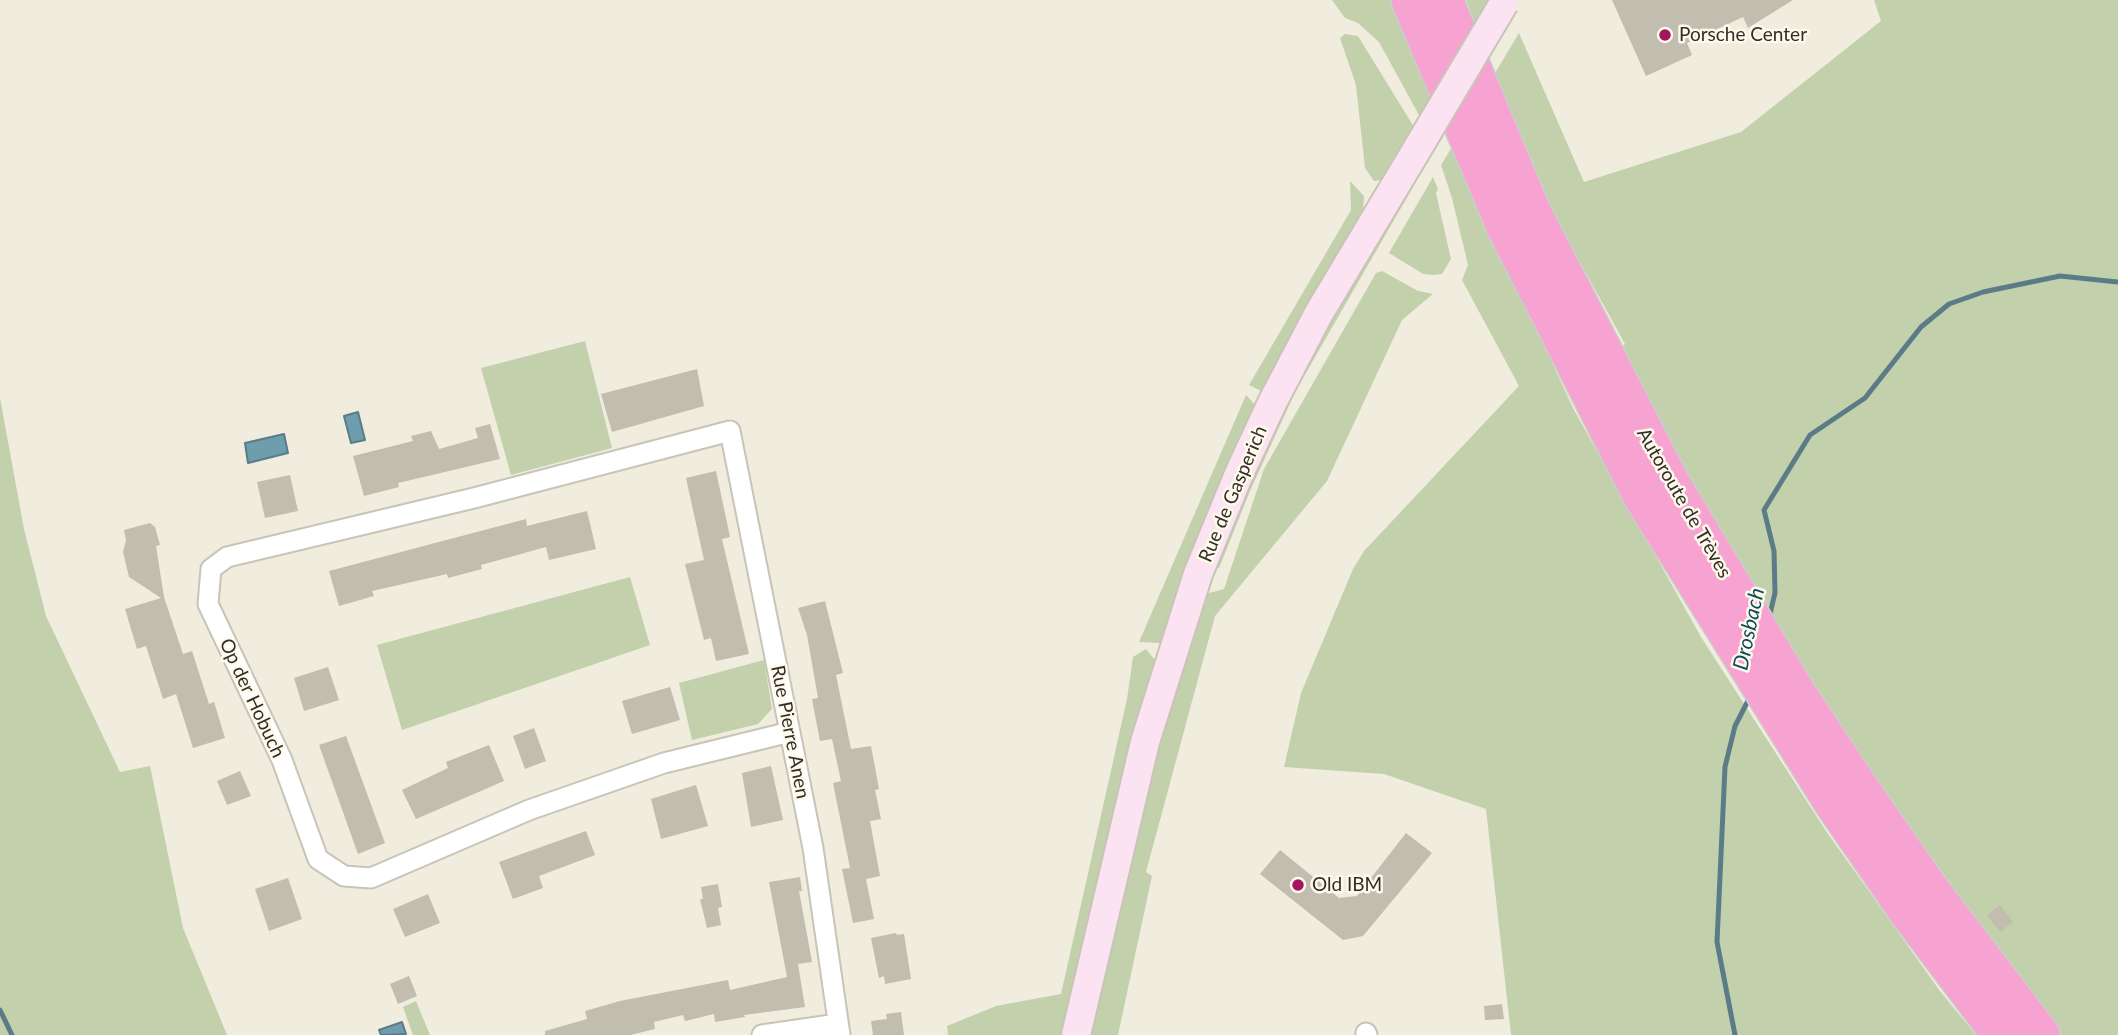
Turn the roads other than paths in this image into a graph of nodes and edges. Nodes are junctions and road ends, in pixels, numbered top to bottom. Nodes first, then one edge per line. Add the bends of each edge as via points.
1 (1410, 0) edge
2 (1444, 0) edge
3 (1505, 1) edge
4 (1624, 430) junction
5 (730, 431) joint
6 (790, 732) junction
7 (1968, 968) junction
8 (839, 1030) edge
9 (762, 1035) edge
10 (1076, 1035) edge
11 (2001, 1035) edge
12 (2041, 1035) edge

1 - 4 highway, Autoroute de Trèves via 1505,226
2 - 4 highway, Autoroute de Trèves
3 - 10 main road, Rue de Gasperich, bridge via 1319,313 1238,474 1198,574 1145,742
4 - 7 highway, Autoroute de Trèves via 1797,693
5 - 6 street, Rue Pierre Anen
5 - 6 street, Op der Hobuch via 227,556 211,569 208,604 282,760 318,859 344,876 371,878 554,801 664,763
6 - 8 street, Rue Pierre Anen via 813,848
7 - 11 highway, Autoroute de Trèves
7 - 12 highway, Autoroute de Trèves
8 - 9 street

